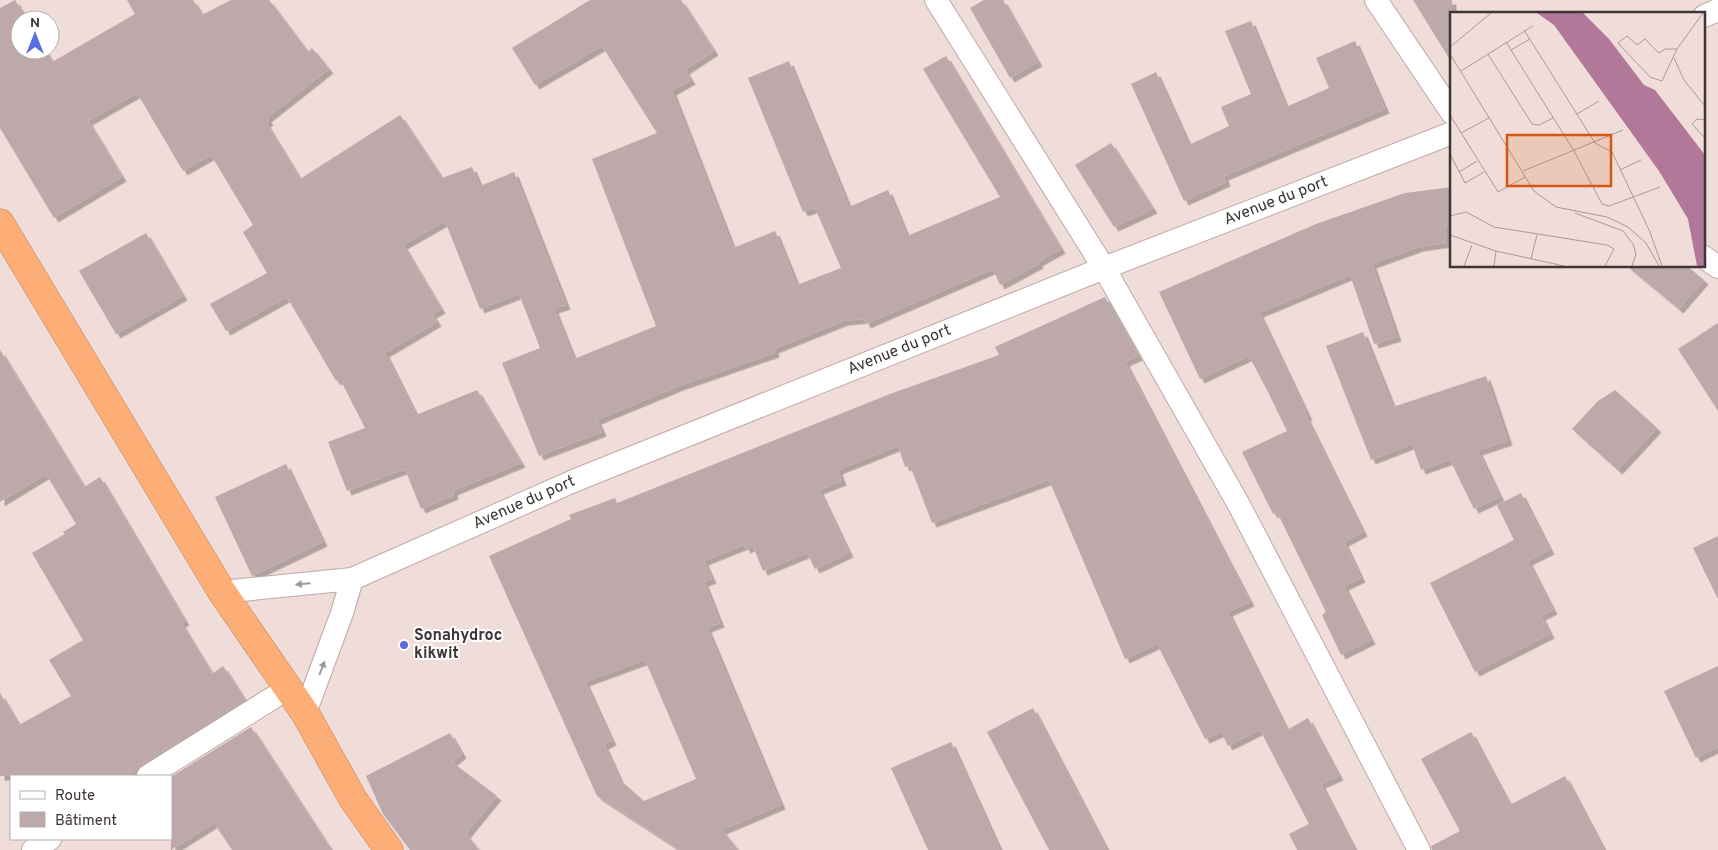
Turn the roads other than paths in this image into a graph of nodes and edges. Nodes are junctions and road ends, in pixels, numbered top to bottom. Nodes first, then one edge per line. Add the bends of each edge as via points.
1 (936, 0) edge
2 (1376, 0) edge
3 (1718, 10) edge
4 (1706, 15) edge
5 (1450, 110) edge
6 (1450, 134) edge
7 (0, 223) edge
8 (1706, 258) edge
9 (1718, 267) edge
10 (1104, 268) junction
11 (352, 579) junction
12 (222, 592) junction
13 (287, 689) junction
14 (305, 713) junction
15 (150, 775) edge
16 (48, 840) edge
17 (33, 850) edge
18 (389, 850) edge
19 (1419, 850) edge

1 - 10 street
2 - 5 street
3 - 4 street
6 - 10 street, Avenue du port
7 - 12 highway
8 - 9 street
10 - 11 street, Avenue du port via 576,480
10 - 19 street via 1239,505
11 -> 12 street, Avenue du port
14 -> 11 street
12 - 13 highway
13 - 14 highway
13 - 15 street
14 - 18 highway via 353,799
16 - 17 street

